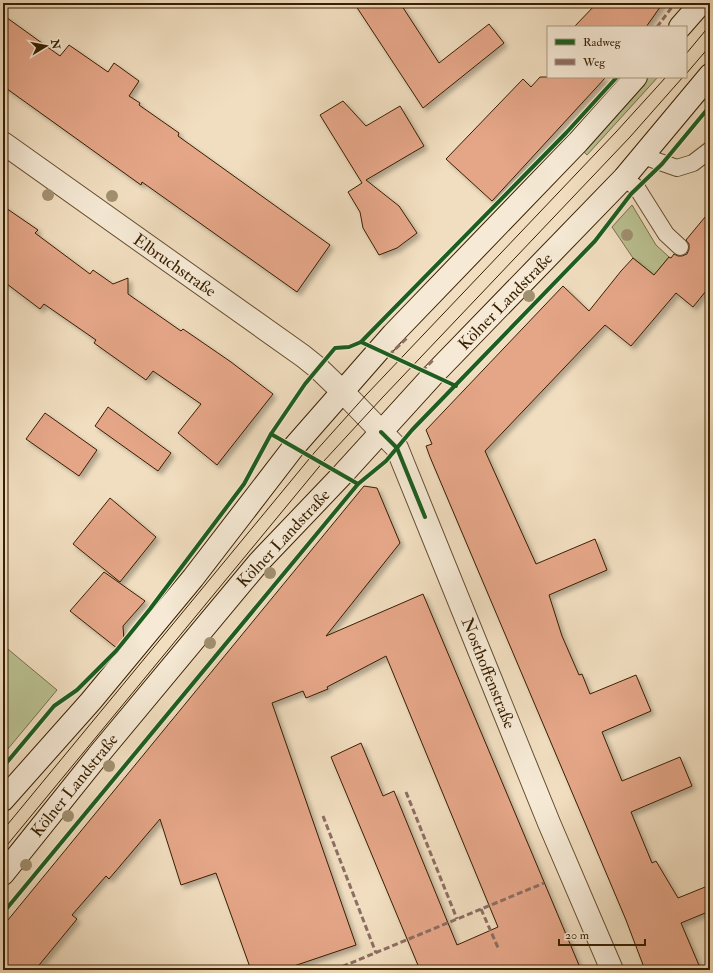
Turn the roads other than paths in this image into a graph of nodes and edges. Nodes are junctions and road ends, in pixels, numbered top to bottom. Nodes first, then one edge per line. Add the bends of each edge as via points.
1 (701, 3) edge
2 (681, 26) edge
3 (710, 75) edge
4 (635, 78) edge
5 (3, 143) edge
6 (710, 150) edge
7 (643, 156) junction
8 (624, 178) junction
9 (680, 247) dead end
10 (343, 392) junction
11 (381, 432) junction
12 (3, 800) edge
13 (3, 874) edge
14 (612, 970) edge

1 - 2 main road
3 - 7 main road, Kölner Landstraße
4 - 10 main road via 578,142 397,330
5 - 10 main road, Elbruchstraße via 303,356
6 - 7 lane via 693,163 677,168
7 - 8 main road, Kölner Landstraße
8 - 9 lane via 637,188 666,234
8 - 11 main road, Kölner Landstraße
10 - 11 main road, Nosthoffenstraße
10 - 12 main road via 293,448 184,590
11 - 13 main road, Kölner Landstraße via 259,562 104,747
11 - 14 main road, Nosthoffenstraße via 397,448 549,823

